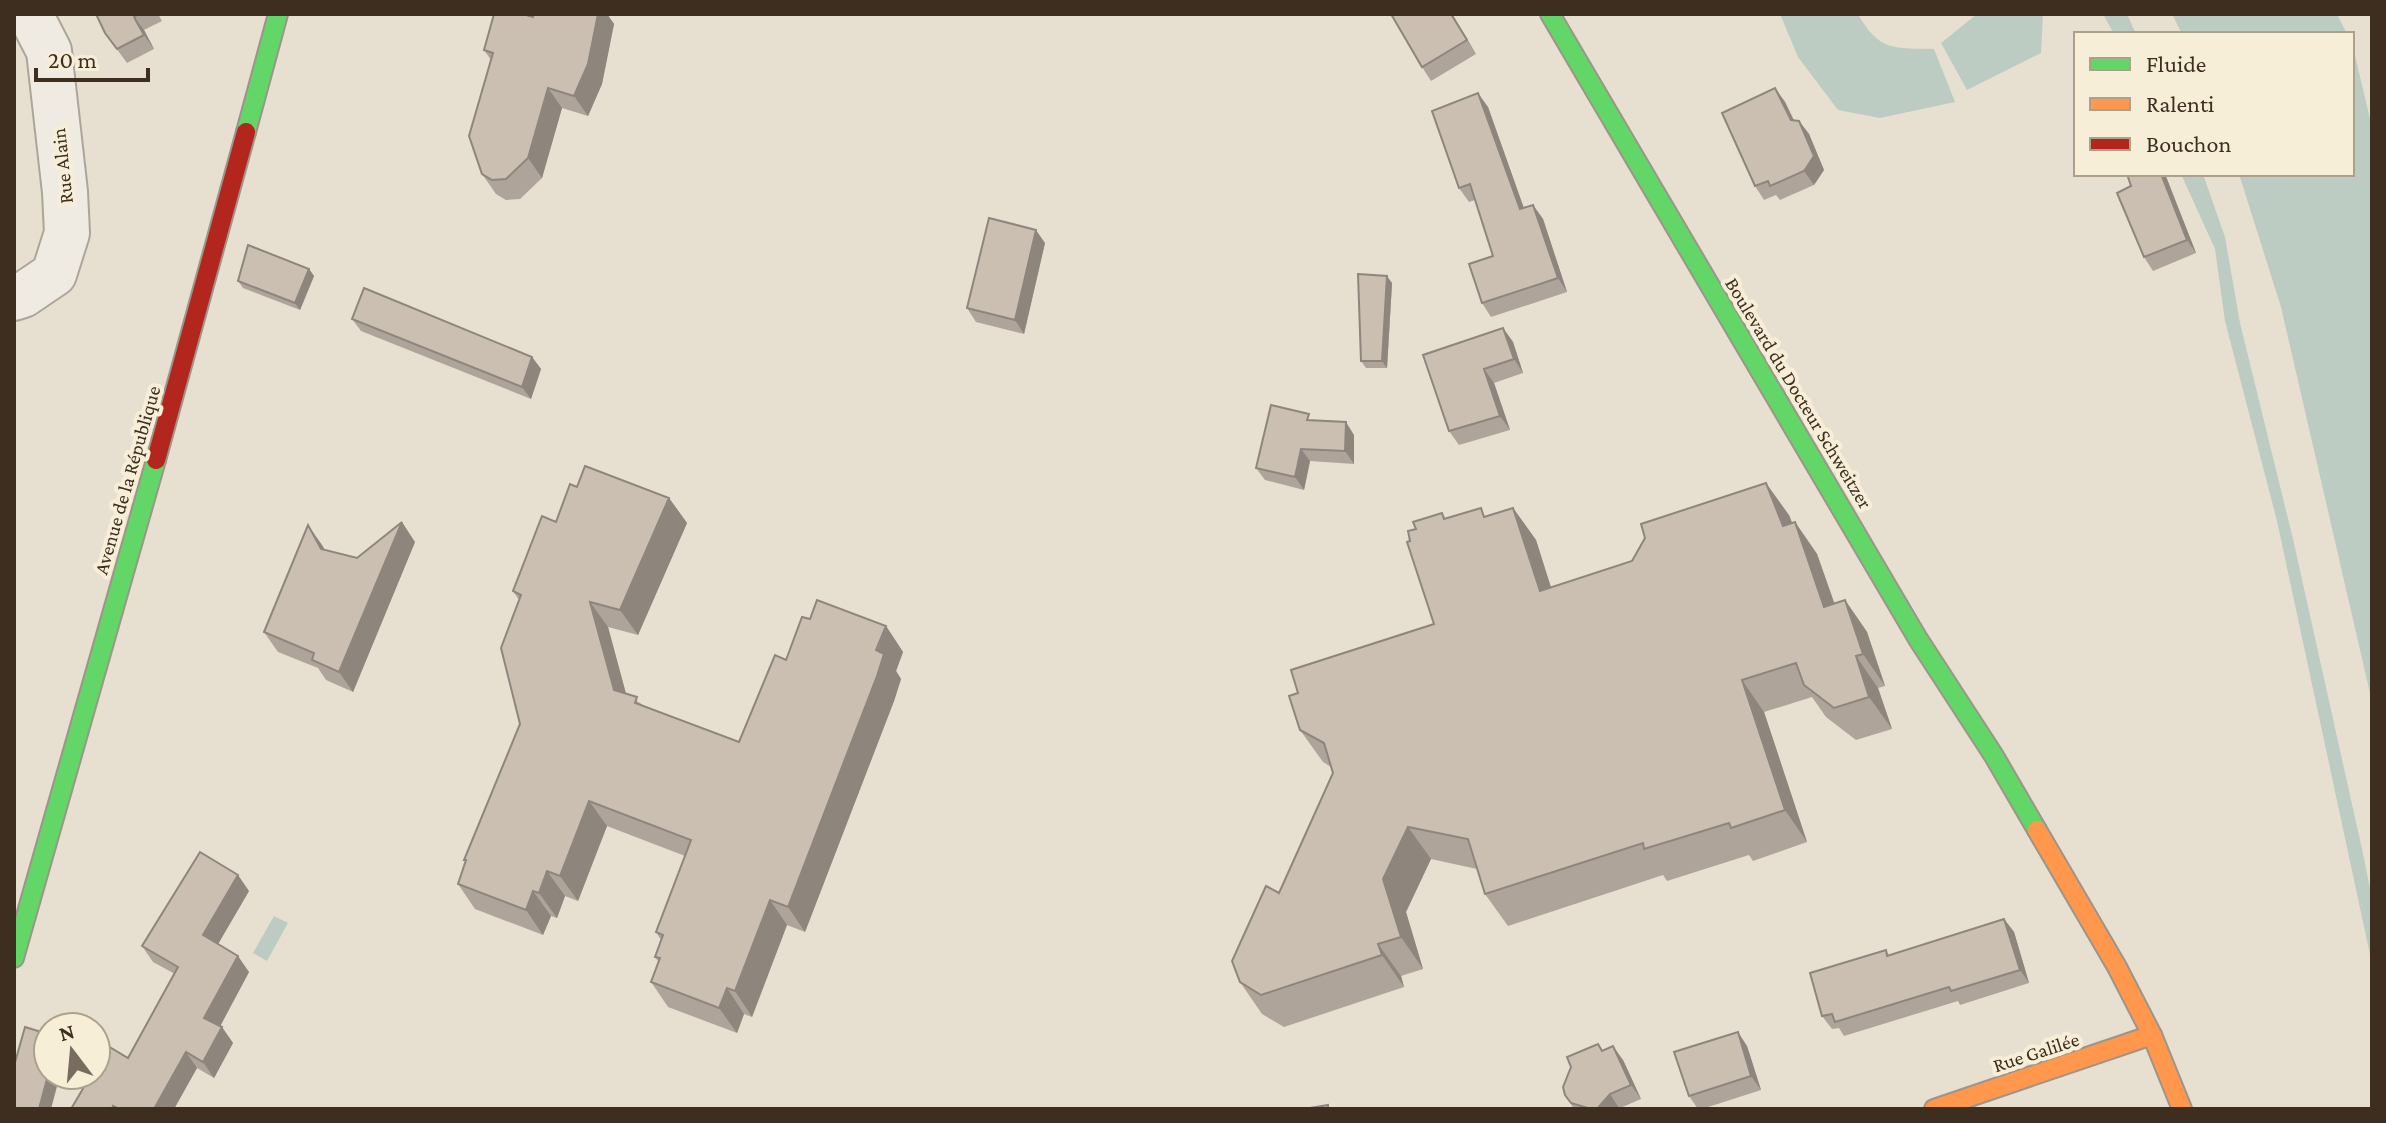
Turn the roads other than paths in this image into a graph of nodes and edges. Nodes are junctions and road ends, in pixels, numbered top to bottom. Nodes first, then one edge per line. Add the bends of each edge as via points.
1 (30, 14) edge
2 (278, 14) edge
3 (1550, 14) edge
4 (14, 298) edge
5 (14, 958) edge
6 (2152, 1035) junction
7 (1947, 1107) edge
8 (2182, 1109) edge

1 - 4 street, Rue Alain via 49,51 67,233 54,274
2 - 5 street, Avenue de la République
3 - 6 street, Boulevard du Docteur Schweitzer via 1918,639 2015,793
6 - 7 street, Rue Galilée
6 - 8 street, Boulevard du Docteur Schweitzer

